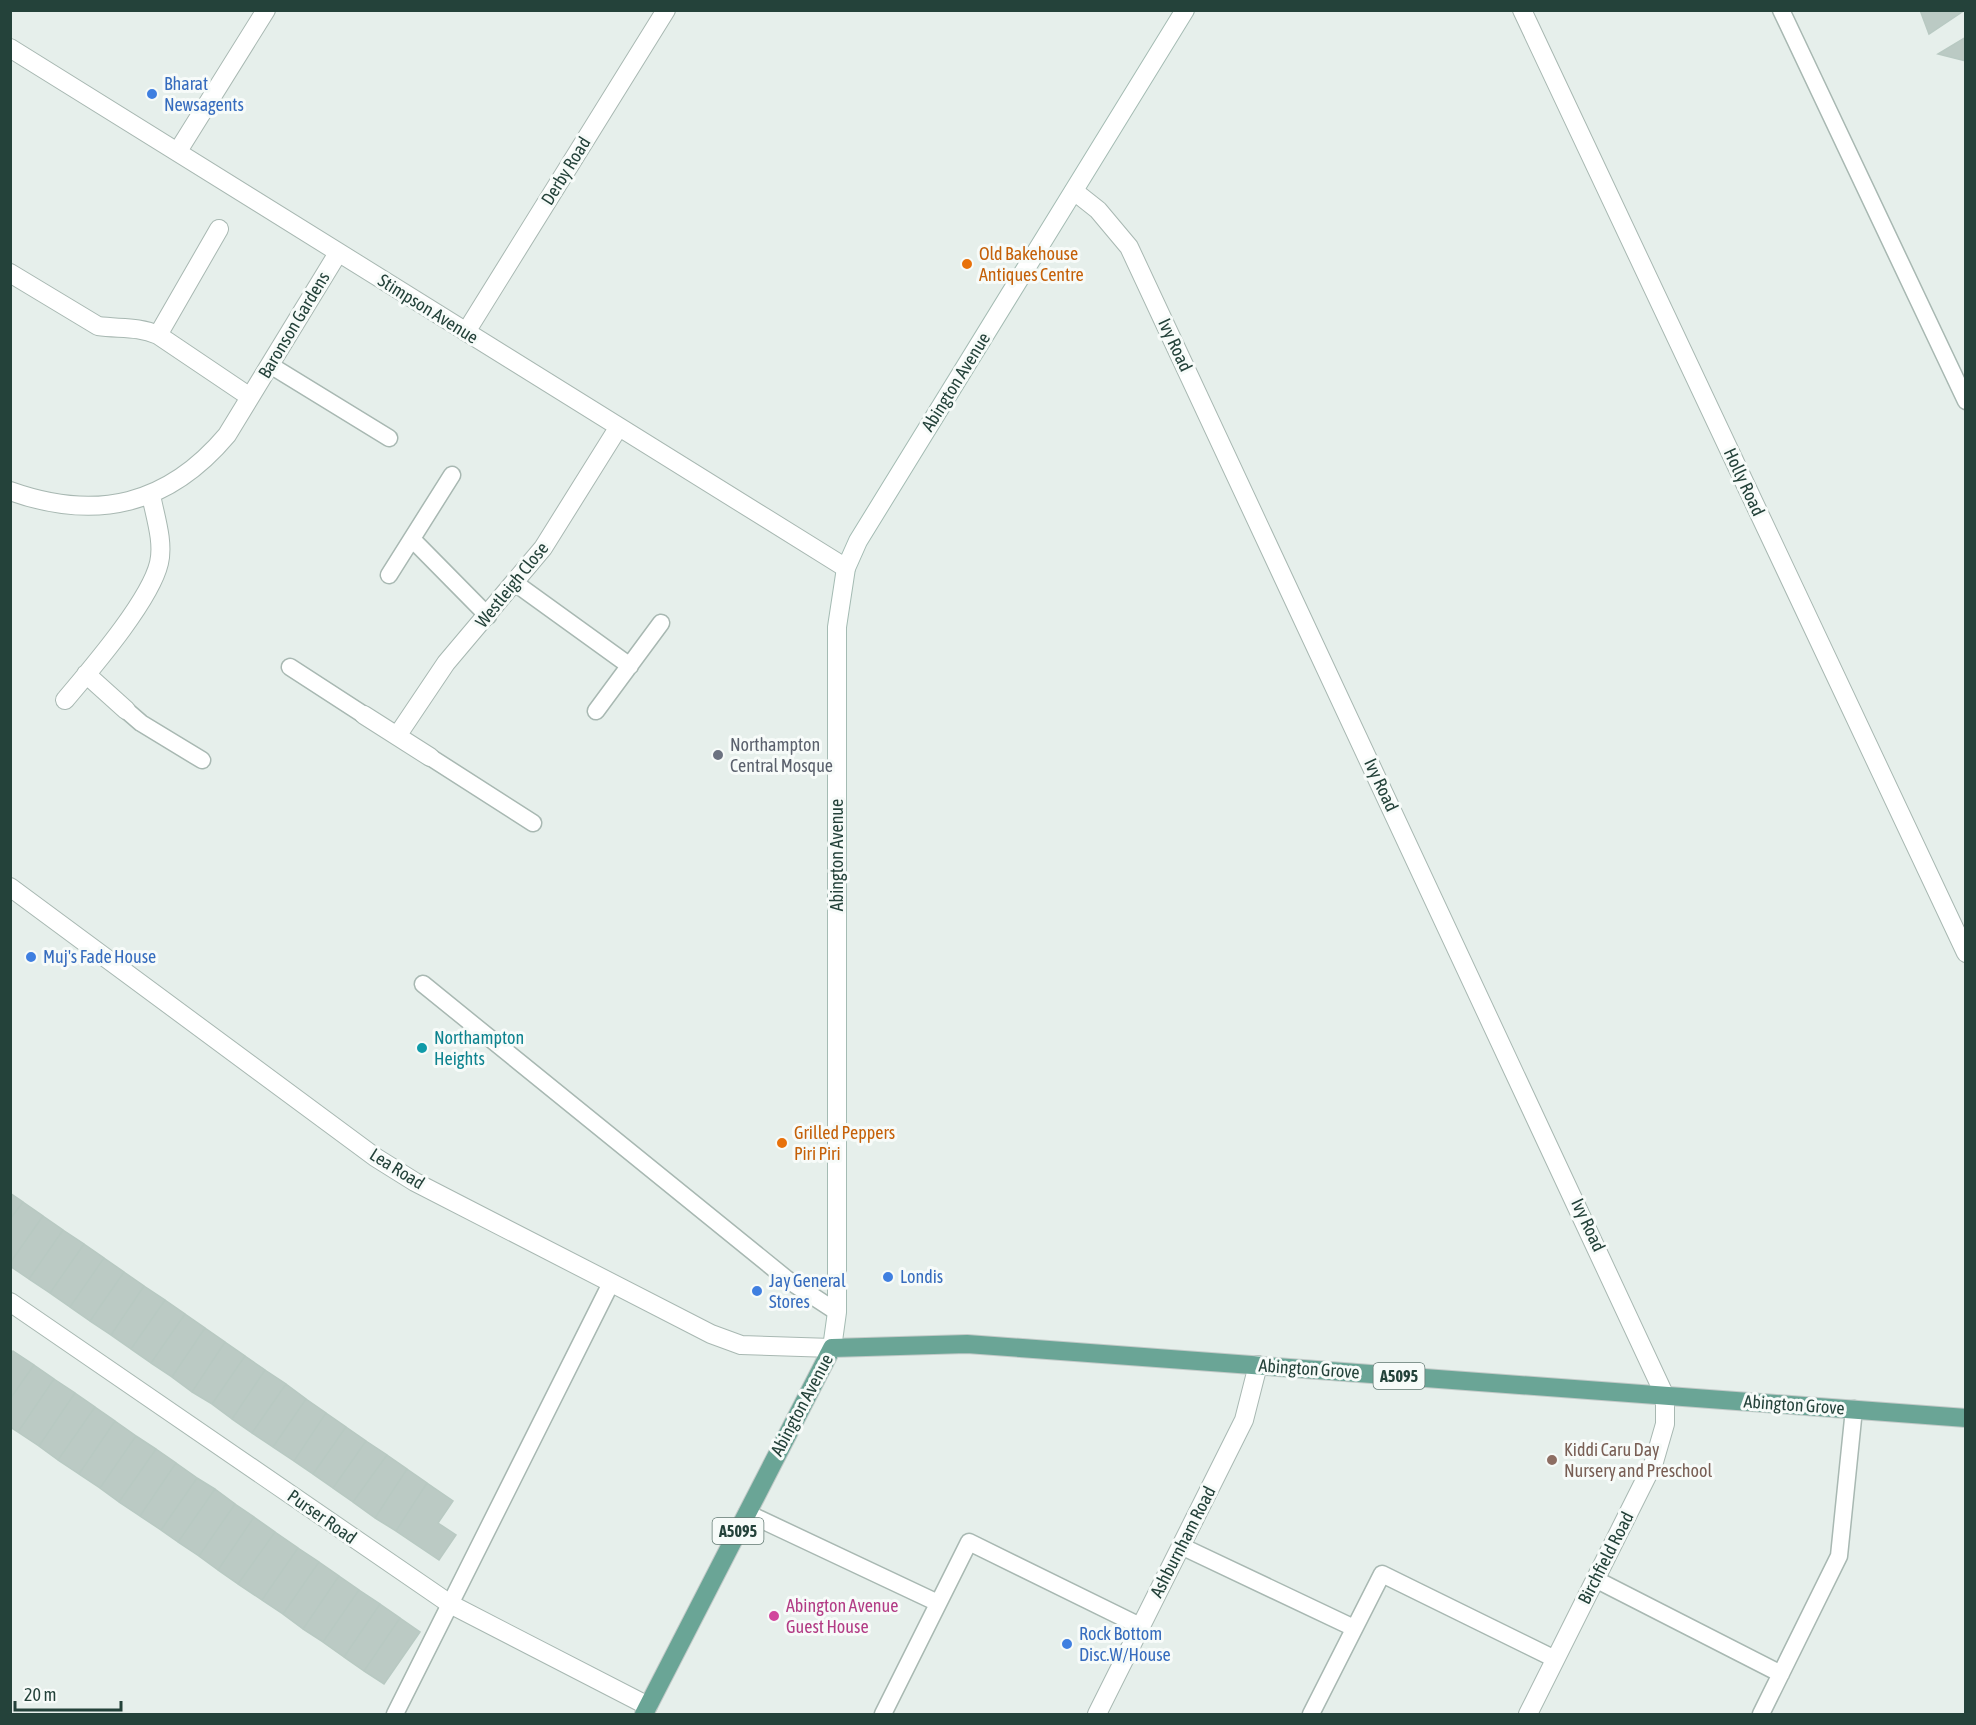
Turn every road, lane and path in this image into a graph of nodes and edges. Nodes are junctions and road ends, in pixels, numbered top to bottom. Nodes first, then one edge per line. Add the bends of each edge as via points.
1 (266, 10) edge
2 (666, 10) edge
3 (1185, 10) edge
4 (1522, 10) edge
5 (1781, 10) edge
6 (10, 48) edge
7 (178, 151) junction
8 (1074, 191) junction
9 (219, 229) dead end
10 (338, 253) junction
11 (10, 273) edge
12 (466, 332) junction
13 (158, 335) junction
14 (270, 366) junction
15 (250, 398) junction
16 (1965, 401) edge
17 (618, 428) junction
18 (389, 438) dead end
19 (452, 476) dead end
20 (10, 491) edge
21 (151, 495) junction
22 (412, 539) junction
23 (846, 568) junction
24 (389, 575) dead end
25 (515, 582) junction
26 (488, 616) junction
27 (661, 622) dead end
28 (630, 666) junction
29 (290, 667) dead end
30 (86, 674) junction
31 (65, 700) dead end
32 (126, 710) joint
33 (596, 711) dead end
34 (364, 715) joint
35 (397, 736) junction
36 (430, 757) joint
37 (202, 760) dead end
38 (533, 823) dead end
39 (10, 887) edge
40 (1965, 953) edge
41 (423, 984) dead end
42 (611, 1283) junction
43 (10, 1302) edge
44 (837, 1312) junction
45 (832, 1347) junction
46 (1258, 1365) junction
47 (1665, 1396) junction
48 (1854, 1409) junction
49 (1965, 1418) edge
50 (747, 1513) junction
51 (1181, 1546) junction
52 (1595, 1579) junction
53 (938, 1603) junction
54 (450, 1604) junction
55 (1140, 1626) junction
56 (1354, 1628) junction
57 (1555, 1659) junction
58 (1781, 1674) junction
59 (646, 1711) edge
60 (395, 1714) edge
61 (883, 1714) edge
62 (1097, 1714) edge
63 (1311, 1714) edge
64 (1527, 1714) edge
65 (1761, 1714) edge

1 - 7 street
2 - 12 street, Derby Road
3 - 8 street, Abington Avenue
4 - 40 street, Holly Road
5 - 16 lane
6 - 7 street, Stimpson Avenue
7 - 10 street, Stimpson Avenue
8 - 23 street, Abington Avenue via 858,541
8 - 47 street, Ivy Road via 1098,210 1129,248
9 - 13 street
10 - 12 street, Stimpson Avenue
10 - 14 street, Baronson Gardens
11 - 13 street, Baronson Gardens via 98,326 135,327
12 - 17 street, Stimpson Avenue
13 - 15 street, Baronson Gardens
14 - 15 street, Baronson Gardens
14 - 18 lane
15 - 21 street, Baronson Gardens via 208,457 186,476
17 - 23 street, Stimpson Avenue
17 - 25 street, Westleigh Close via 543,548
19 - 22 lane
20 - 21 street, Baronson Gardens via 61,505 91,506
21 - 30 street via 160,540 159,562 152,582
22 - 24 lane
22 - 26 lane
23 - 44 street, Abington Avenue via 837,627
25 - 26 street, Westleigh Close
25 - 28 lane
26 - 35 street, Westleigh Close via 446,663
27 - 28 lane
28 - 33 lane
29 - 34 lane
30 - 31 street
30 - 32 street
32 - 37 lane
34 - 35 street
35 - 36 street
36 - 38 lane
39 - 42 street, Lea Road via 375,1157 415,1182
41 - 44 lane via 788,1280
42 - 45 street, Lea Road via 741,1345
42 - 54 lane
43 - 54 street, Purser Road
44 - 45 street, Abington Avenue
45 - 46 main road, Abington Grove / A5095 via 967,1344
45 - 50 main road, Abington Avenue / A5095
46 - 47 main road, Abington Grove / A5095
46 - 51 street, Ashburnham Road via 1244,1420
47 - 48 main road, Abington Grove / A5095
47 - 52 street, Birchfield Road via 1665,1424 1654,1462
48 - 49 main road, Abington Grove / A5095
48 - 58 lane via 1839,1556
50 - 53 lane
50 - 59 main road, Abington Avenue / A5095
51 - 55 street, Ashburnham Road
51 - 56 lane
52 - 57 street, Birchfield Road
52 - 58 lane
53 - 55 lane via 969,1542
53 - 61 lane
54 - 59 street, Purser Road
54 - 60 lane
55 - 62 street, Ashburnham Road
56 - 57 lane via 1382,1574
56 - 63 lane
57 - 64 street, Birchfield Road
58 - 65 lane

